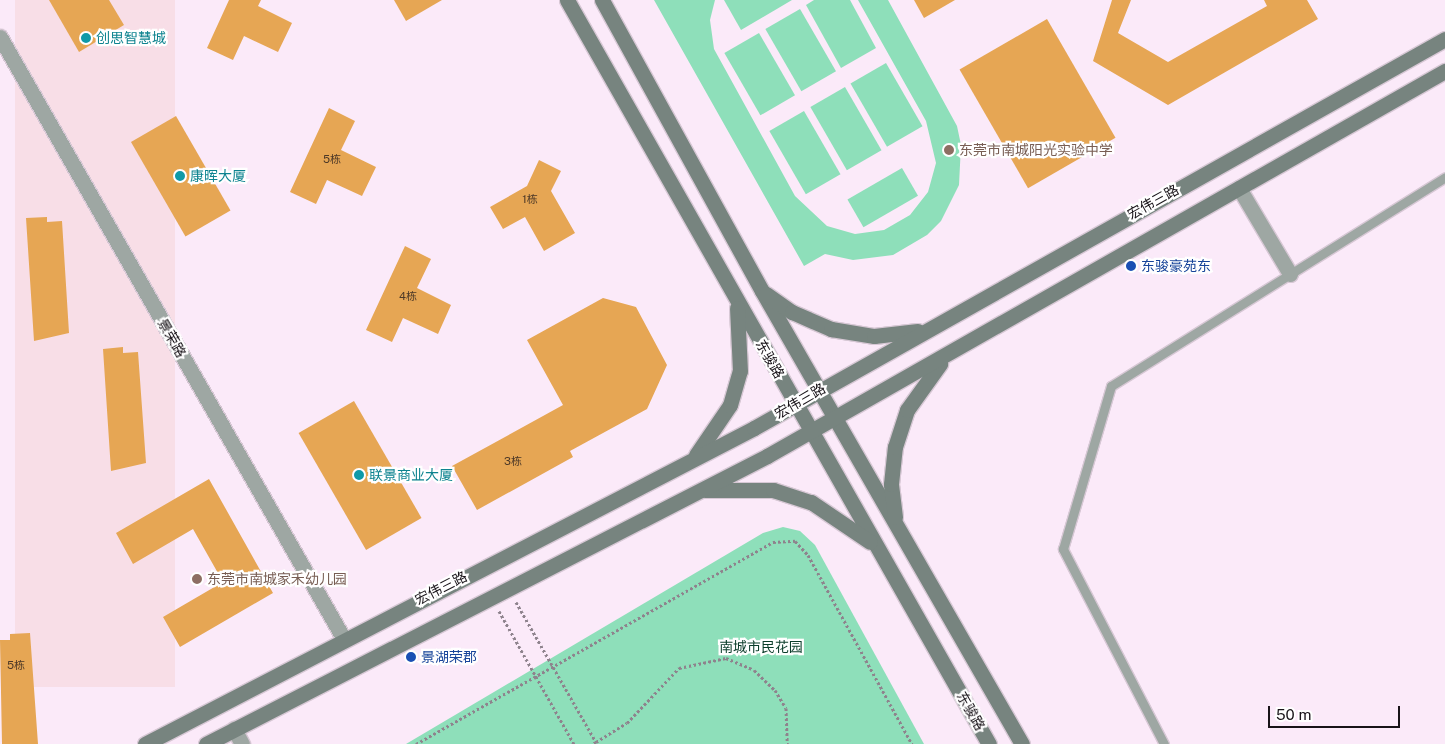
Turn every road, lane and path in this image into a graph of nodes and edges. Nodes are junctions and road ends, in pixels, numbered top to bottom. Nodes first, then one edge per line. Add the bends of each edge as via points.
1 (567, 0) edge
2 (602, 0) edge
3 (0, 37) edge
4 (1445, 39) edge
5 (1445, 71) edge
6 (1445, 177) edge
7 (1239, 188) junction
8 (1290, 274) junction
9 (762, 291) junction
10 (736, 301) junction
11 (925, 330) junction
12 (950, 353) junction
13 (819, 390) junction
14 (796, 404) junction
15 (835, 418) junction
16 (811, 431) junction
17 (692, 459) junction
18 (699, 490) junction
19 (896, 524) junction
20 (876, 547) junction
21 (508, 588) junction
22 (491, 597) junction
23 (344, 639) junction
24 (552, 665) junction
25 (535, 675) junction
26 (234, 729) junction
27 (594, 743) edge
28 (145, 744) edge
29 (206, 744) edge
30 (242, 744) edge
31 (416, 744) edge
32 (574, 744) edge
33 (787, 744) edge
34 (912, 744) edge
35 (989, 744) edge
36 (1022, 744) edge
37 (1164, 744) edge

1 - 10 main road, 东骏路
2 - 9 main road, 东骏路
3 - 23 street, 景荣路
4 - 11 main road, 宏伟三路
5 - 7 main road
6 - 8 lane
7 - 8 street
7 - 12 main road
8 - 37 lane via 1111,386 1062,549
9 - 11 main road via 792,312 831,329 874,336
9 - 13 main road, 东骏路
10 - 14 main road, 东骏路
10 - 17 main road via 740,371 730,405
11 - 13 main road, 宏伟三路
12 - 15 main road
12 - 19 main road via 925,380 904,419 891,484
13 - 14 main road, 宏伟三路
13 - 15 main road, 东骏路
14 - 16 main road, 东骏路
14 - 17 main road, 宏伟三路
15 - 16 main road
15 - 19 main road, 东骏路
16 - 18 main road
16 - 20 main road, 东骏路
17 - 23 main road, 宏伟三路
18 - 20 main road via 773,490 811,502
18 - 21 main road
19 - 36 main road, 东骏路
20 - 35 main road, 东骏路
21 - 22 main road
21 - 24 path
22 - 25 path
22 - 26 main road
23 - 28 main road, 宏伟三路
24 - 25 path
24 - 27 path
24 - 34 path via 773,542 795,541 808,555
25 - 31 path
25 - 32 path
26 - 29 main road
26 - 30 street
27 - 33 path via 627,723 679,668 726,658 754,670 775,690 786,708

